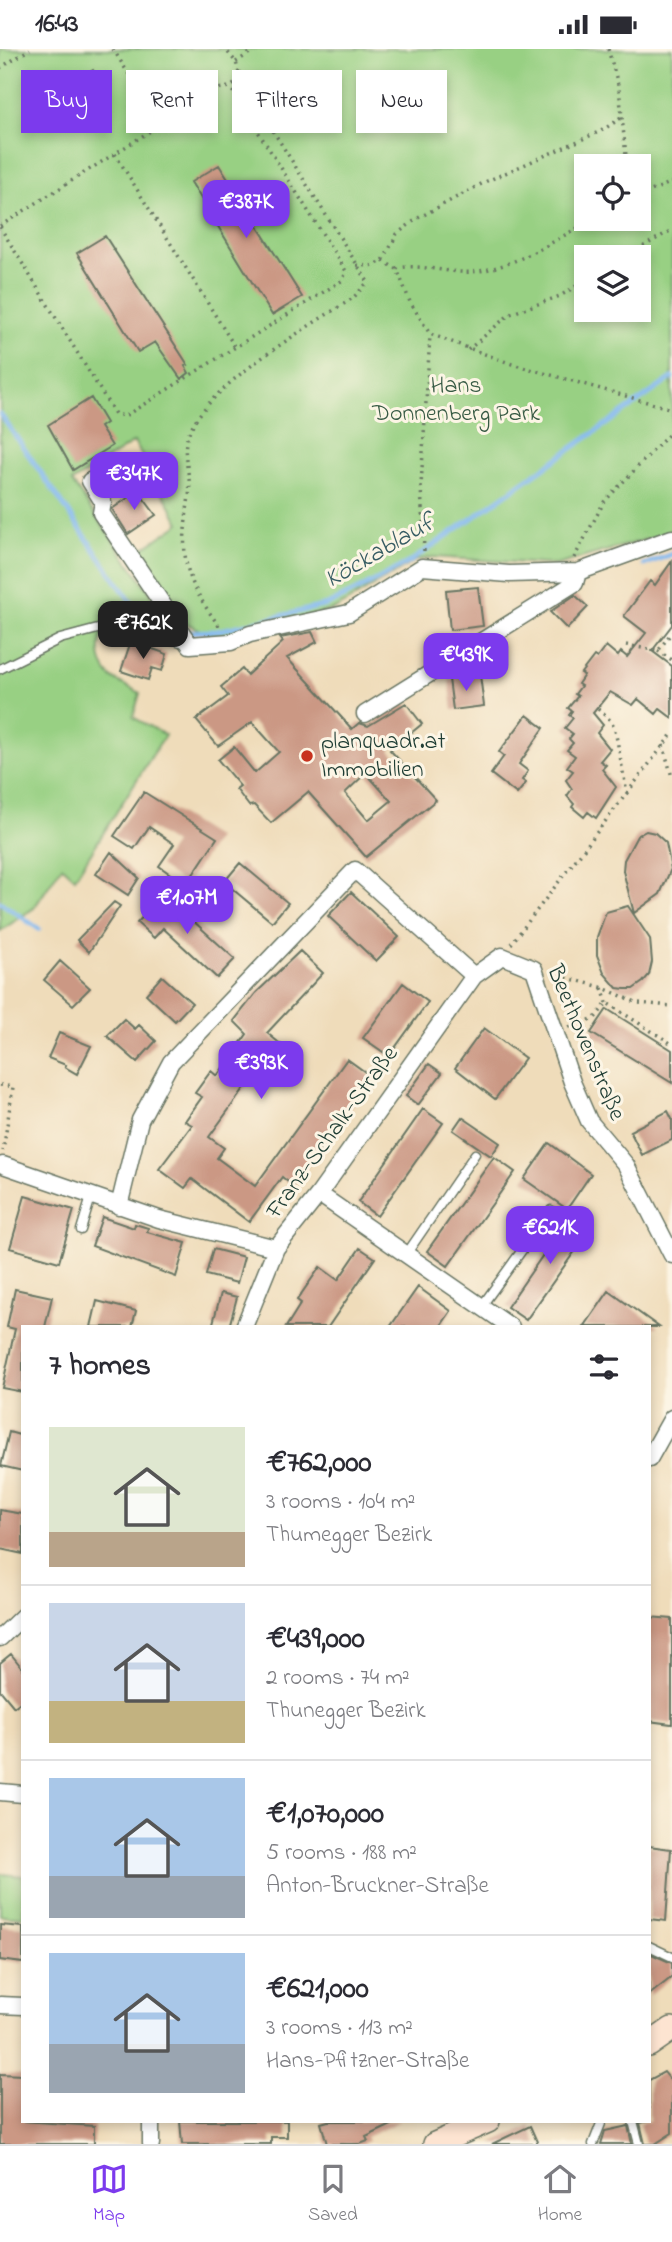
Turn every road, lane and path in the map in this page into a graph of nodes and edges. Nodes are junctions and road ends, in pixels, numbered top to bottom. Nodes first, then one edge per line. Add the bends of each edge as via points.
1 (30, 49) edge
2 (113, 49) edge
3 (225, 49) edge
4 (256, 49) edge
5 (608, 49) edge
6 (236, 62) junction
7 (0, 68) edge
8 (126, 70) edge
9 (238, 70) edge
10 (230, 87) joint
11 (218, 89) edge
12 (621, 118) junction
13 (148, 133) edge
14 (274, 133) edge
15 (626, 154) edge
16 (115, 155) junction
17 (672, 182) edge
18 (651, 191) edge
19 (0, 227) edge
20 (672, 230) edge
21 (574, 231) edge
22 (646, 245) edge
23 (383, 261) junction
24 (357, 265) junction
25 (397, 269) junction
26 (574, 287) edge
27 (430, 334) junction
28 (235, 347) junction
29 (468, 350) junction
30 (672, 408) edge
31 (672, 431) edge
32 (90, 481) dead end
33 (672, 538) edge
34 (424, 544) dead end
35 (578, 572) junction
36 (216, 622) dead end
37 (672, 632) edge
38 (184, 634) junction
39 (626, 645) dead end
40 (658, 651) junction
41 (672, 660) edge
42 (0, 669) edge
43 (598, 709) dead end
44 (365, 714) dead end
45 (672, 733) edge
46 (663, 745) junction
47 (672, 777) edge
48 (626, 793) junction
49 (518, 933) dead end
50 (534, 969) junction
51 (474, 976) junction
52 (601, 987) junction
53 (607, 1003) junction
54 (672, 1006) edge
55 (554, 1032) junction
56 (672, 1044) edge
57 (0, 1085) edge
58 (475, 1154) dead end
59 (3, 1165) joint
60 (320, 1194) junction
61 (91, 1197) junction
62 (119, 1206) junction
63 (551, 1210) dead end
64 (81, 1230) dead end
65 (276, 1248) junction
66 (672, 1255) edge
67 (405, 1256) junction
68 (484, 1316) edge
69 (245, 1325) edge
70 (506, 1325) edge
71 (668, 1424) edge
72 (651, 1455) edge
73 (21, 1618) edge
74 (0, 1638) edge
75 (0, 1792) edge
76 (21, 1794) edge
77 (651, 1947) edge
78 (672, 1958) edge
79 (0, 2005) edge
80 (21, 2006) edge
81 (672, 2029) edge
82 (651, 2044) edge
83 (151, 2123) edge
84 (483, 2123) edge
85 (601, 2123) edge
86 (634, 2123) edge
87 (152, 2144) edge
88 (435, 2144) edge
89 (593, 2144) edge
90 (639, 2144) edge

1 - 7 path
2 - 8 path
3 - 6 path
4 - 6 path
5 - 12 path
6 - 9 path
10 - 11 path
10 - 28 path via 346,271 343,280
12 - 15 path
12 - 23 path via 418,218 397,234
13 - 16 path
14 - 24 path
16 - 19 path
16 - 28 path
17 - 18 path
19 - 28 path via 115,414 125,415
20 - 22 path
21 - 25 path via 532,255 489,269 457,273
23 - 24 path
23 - 25 path
24 - 36 path via 368,282 353,297 220,391 192,423 185,445 191,482 184,564
25 - 27 path
26 - 29 path via 510,314
27 - 29 path
27 - 34 path via 421,486
29 - 30 path
31 - 35 path via 604,502 574,556
32 - 38 street via 103,502 101,513
33 - 35 street
35 - 38 street via 509,574 422,567 349,613 231,642
35 - 44 street via 575,583
37 - 40 path
38 - 42 lane via 113,625 60,639
39 - 40 path
40 - 41 path
43 - 48 path via 615,730
45 - 46 path
46 - 47 path
46 - 48 path
48 - 49 path
50 - 51 street, Beethovenstraße via 502,956
50 - 52 path
50 - 55 street, Beethovenstraße
51 - 60 street, Franz-Schalk-Straße
51 - 62 street via 355,870 172,1062 140,1120
52 - 53 path
52 - 54 path via 638,1003
53 - 55 path via 595,1018
53 - 56 path
55 - 66 street, Beethovenstraße via 589,1121 626,1165
57 - 59 path via 13,1087
58 - 67 lane
59 - 61 street
60 - 65 street, Franz-Schalk-Straße
60 - 67 street
61 - 62 street
61 - 64 lane
62 - 65 street
63 - 68 lane
65 - 69 street, Franz-Schalk-Straße
67 - 68 street
68 - 70 street
71 - 72 street
73 - 74 street
75 - 76 street
77 - 78 lane
79 - 80 street
81 - 82 main road
83 - 87 street
84 - 88 main road
85 - 89 lane
86 - 90 lane

